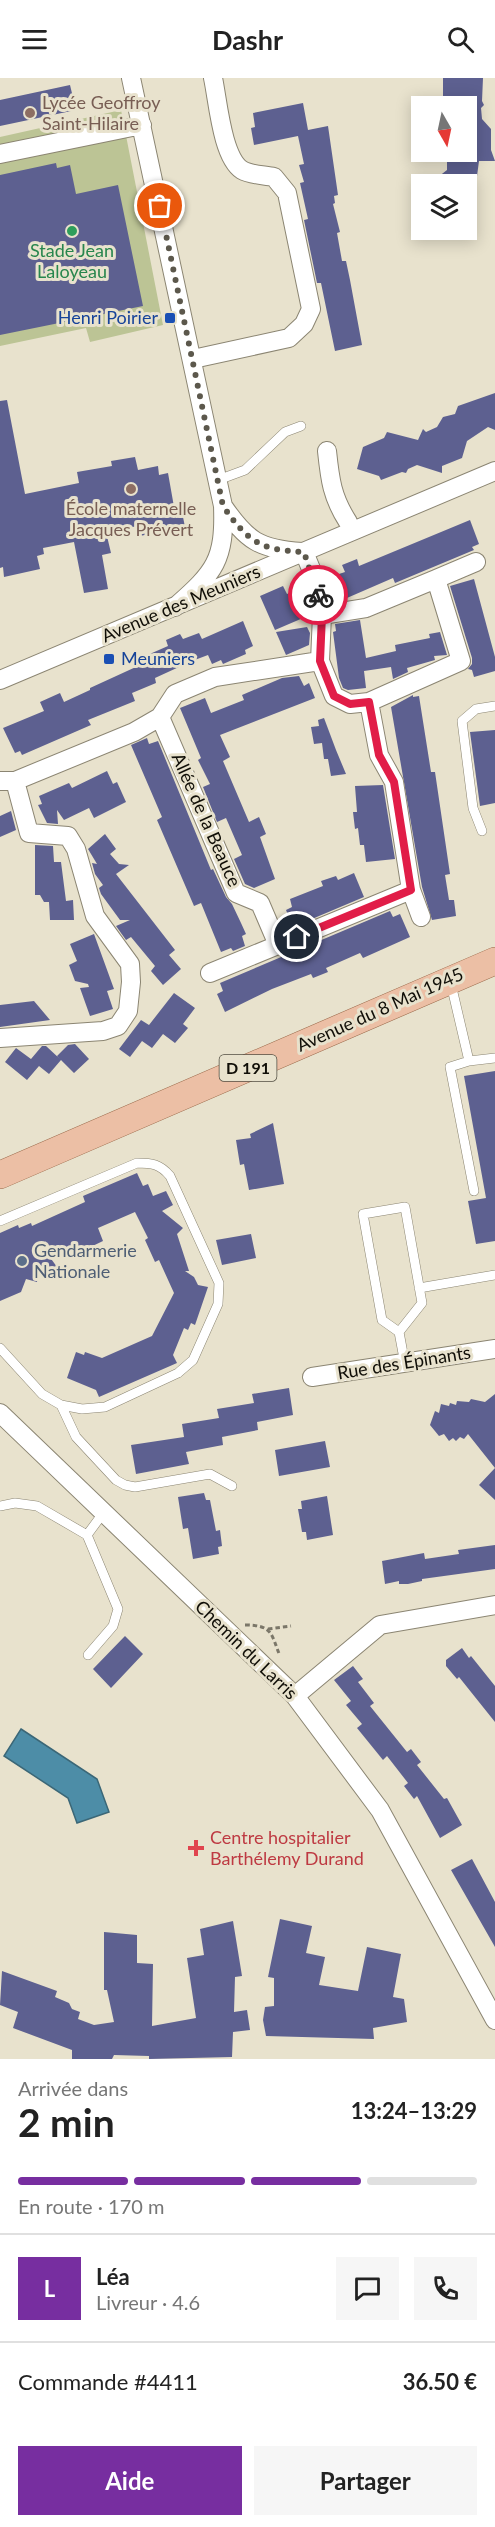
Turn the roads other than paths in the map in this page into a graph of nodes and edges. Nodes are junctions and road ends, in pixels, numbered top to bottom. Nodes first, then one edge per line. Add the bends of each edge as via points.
1 (131, 78) edge
2 (213, 78) edge
3 (142, 125) junction
4 (0, 154) edge
5 (193, 359) junction
6 (301, 426) dead end
7 (327, 451) dead end
8 (495, 471) edge
9 (218, 480) junction
10 (223, 506) junction
11 (348, 522) dead end
12 (304, 552) junction
13 (476, 562) dead end
14 (436, 579) junction
15 (175, 607) junction
16 (322, 615) junction
17 (320, 661) junction
18 (0, 680) edge
19 (369, 702) junction
20 (495, 706) edge
21 (159, 717) junction
22 (8, 781) edge
23 (482, 831) dead end
24 (411, 890) junction
25 (421, 917) dead end
26 (278, 945) junction
27 (495, 961) edge
28 (210, 973) dead end
29 (450, 979) junction
30 (0, 1038) edge
31 (495, 1058) edge
32 (469, 1060) junction
33 (0, 1175) edge
34 (474, 1191) dead end
35 (0, 1221) edge
36 (495, 1275) edge
37 (419, 1288) junction
38 (399, 1332) junction
39 (0, 1348) edge
40 (495, 1349) edge
41 (405, 1364) junction
42 (312, 1377) dead end
43 (61, 1405) junction
44 (0, 1413) edge
45 (232, 1486) dead end
46 (0, 1506) edge
47 (104, 1512) junction
48 (87, 1535) junction
49 (495, 1605) edge
50 (88, 1655) dead end
51 (295, 1696) junction
52 (495, 2020) edge

1 - 3 street
2 - 5 street via 225,142 233,161 243,171 274,177 287,193 311,309 304,324 289,338
3 - 4 street
3 - 5 street
5 - 9 street
6 - 9 lane via 285,432 244,470
7 - 11 street via 330,484 336,504
8 - 12 street, Avenue des Meuniers
9 - 10 street
10 - 12 street via 239,529 256,543
10 - 15 street via 224,538 212,569
12 - 15 street, Avenue des Meuniers
12 - 16 street
13 - 14 street
14 - 16 street via 366,608
14 - 19 street via 461,661
15 - 18 street, Avenue des Meuniers
16 - 17 street
17 - 19 street via 334,696 350,704
17 - 21 street via 215,677 175,694
19 - 24 street via 379,755 394,782
20 - 23 lane via 476,709 462,721 473,808
21 - 22 street via 134,732
21 - 26 street, Allée de la Beauce via 236,893 260,903
22 - 30 street via 29,833 68,836 76,849 95,916 129,964 131,982 128,1011 118,1026 103,1031
24 - 25 street
24 - 26 street
26 - 28 street
27 - 29 main road, Avenue du 8 Mai 1945 / D 191
29 - 32 lane
29 - 33 main road, Avenue du 8 Mai 1945 / D 191
31 - 32 lane
32 - 34 lane via 450,1067
35 - 43 lane via 137,1163 153,1163 170,1176 219,1284 218,1304 193,1360 178,1373 105,1407 82,1409
36 - 37 lane
37 - 38 lane via 422,1303
37 - 38 lane via 405,1207 363,1214 382,1320
38 - 41 lane
39 - 43 lane via 42,1394
40 - 41 street, Rue des Épinants
41 - 42 street, Rue des Épinants
43 - 45 lane via 76,1437 125,1485 135,1487 210,1474
44 - 47 street, Chemin du Larris
46 - 48 lane via 37,1506
47 - 48 lane
47 - 51 street, Chemin du Larris
48 - 50 lane via 118,1609 113,1626
49 - 51 street via 380,1625
51 - 52 street, Chemin du Larris via 380,1810

